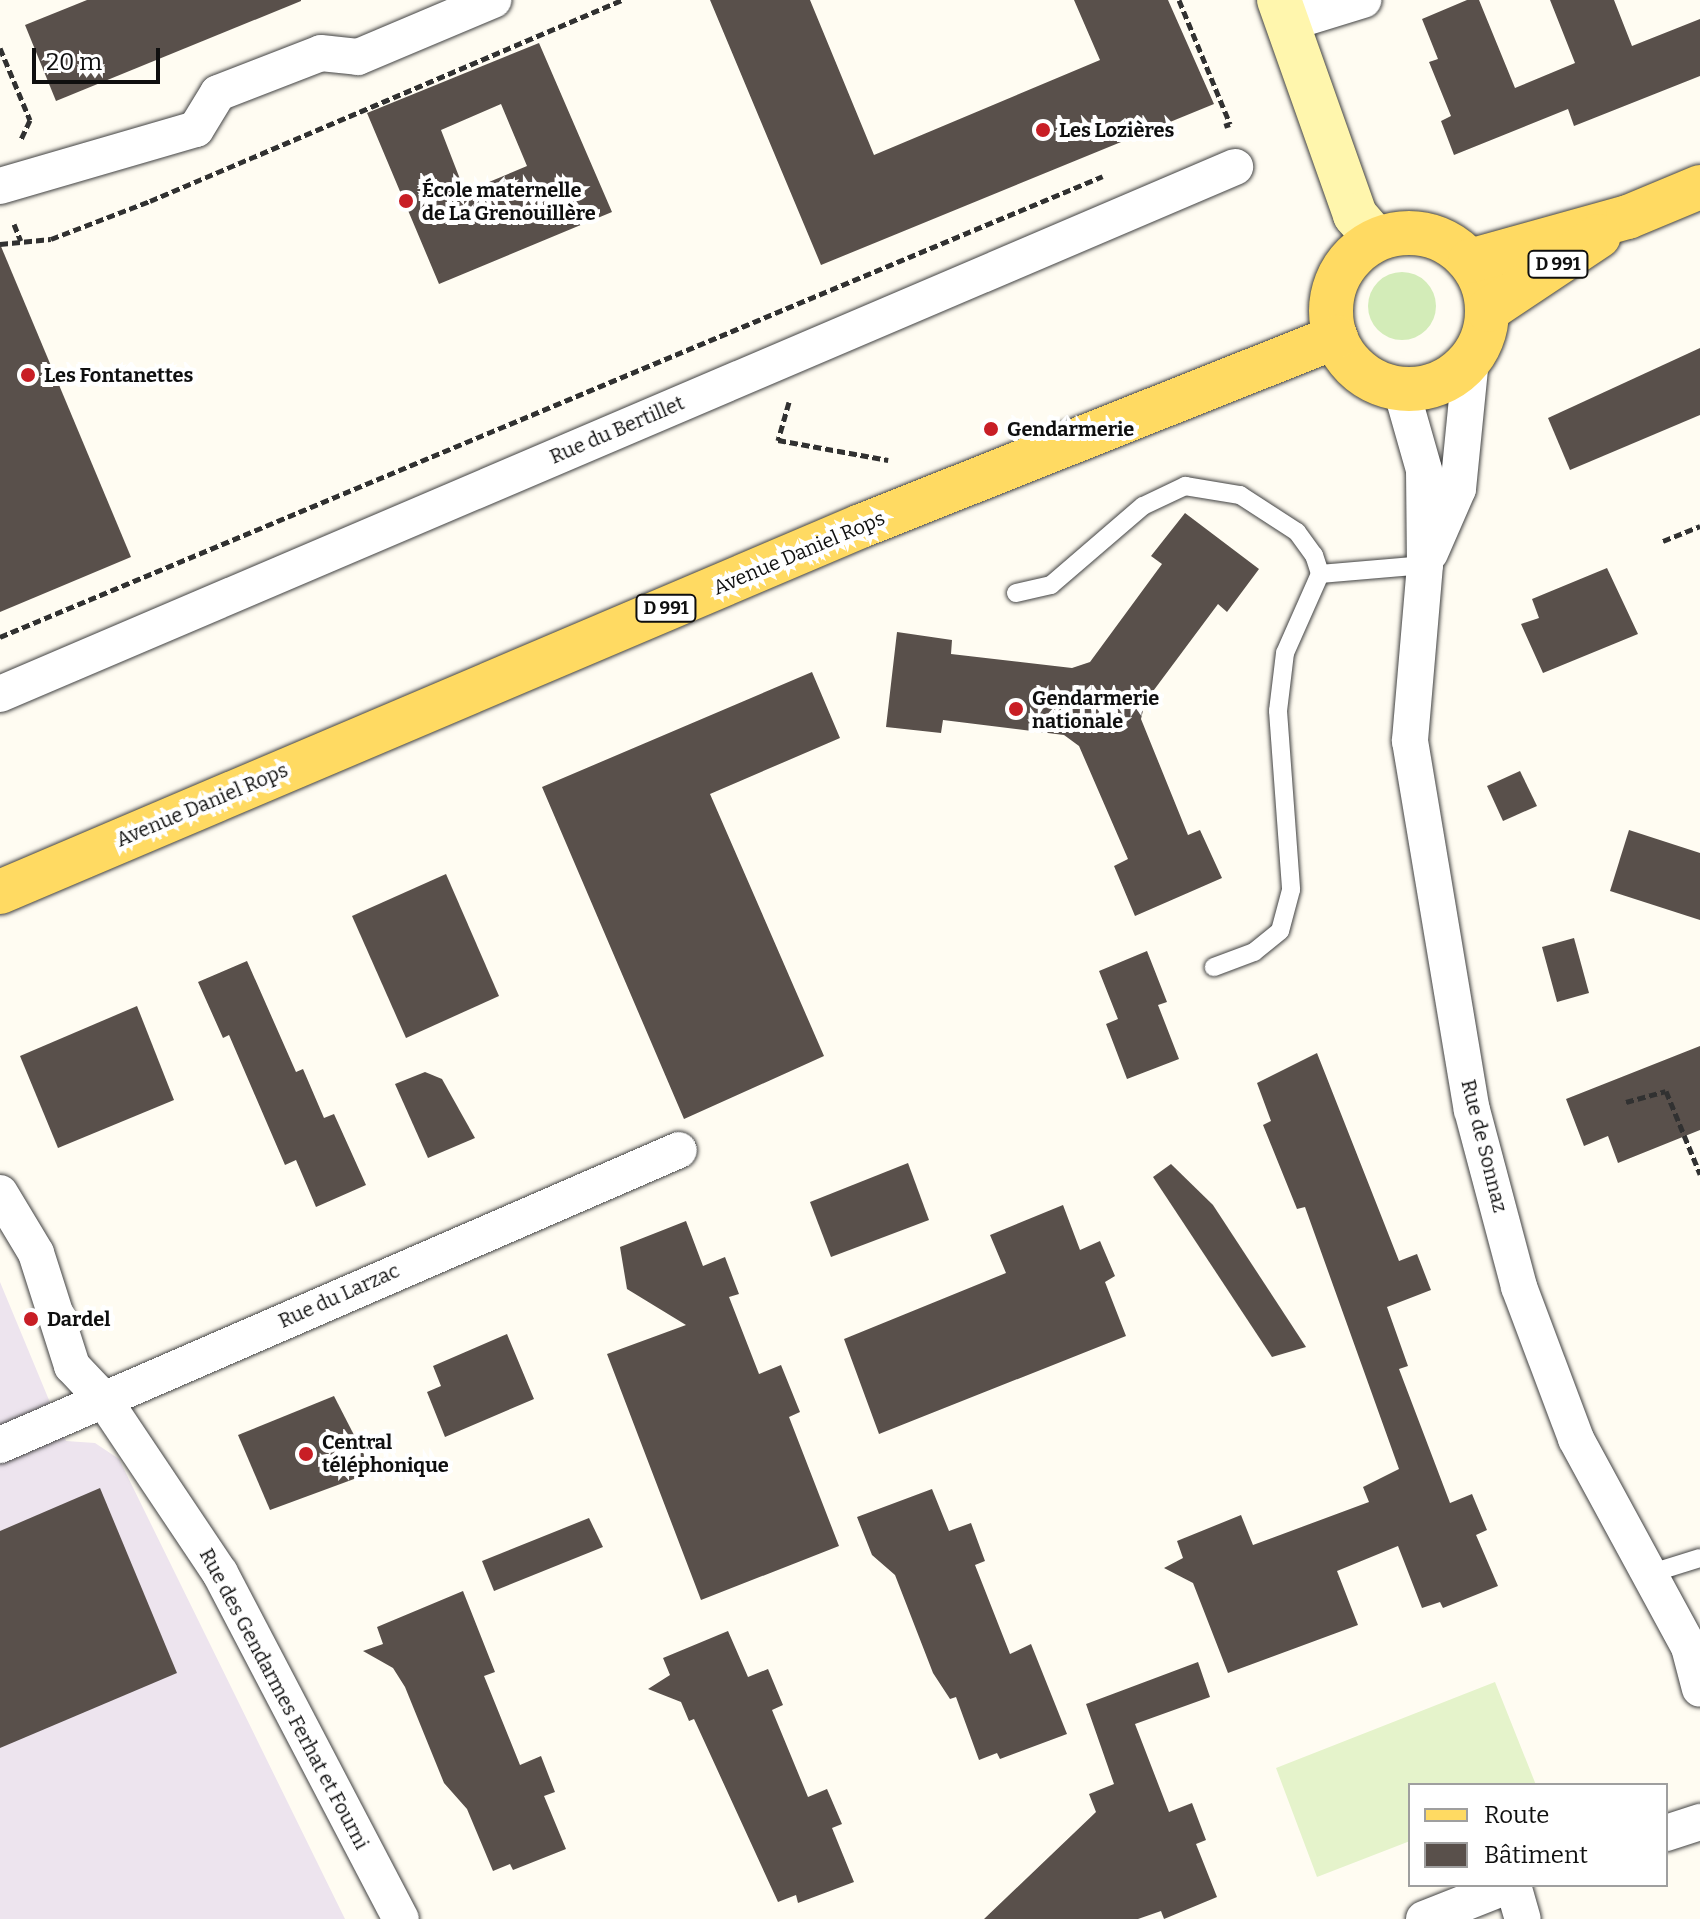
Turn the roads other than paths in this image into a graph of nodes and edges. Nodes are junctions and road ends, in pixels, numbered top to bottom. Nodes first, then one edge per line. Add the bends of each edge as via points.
1 (493, 0) edge
2 (1363, 0) edge
3 (1282, 12) edge
4 (1235, 167) dead end
5 (0, 186) edge
6 (1700, 187) edge
7 (1628, 217) junction
8 (1376, 239) junction
9 (1470, 261) junction
10 (1488, 310) junction
11 (1336, 337) junction
12 (1471, 359) junction
13 (1401, 389) junction
14 (1425, 565) junction
15 (1320, 574) junction
16 (1016, 593) dead end
17 (0, 694) edge
18 (0, 892) edge
19 (1214, 967) dead end
20 (679, 1150) dead end
21 (0, 1193) edge
22 (104, 1400) junction
23 (0, 1445) edge
24 (1700, 1558) edge
25 (1652, 1573) junction
26 (1700, 1689) edge
27 (1700, 1822) edge
28 (1668, 1832) edge
29 (1507, 1887) edge
30 (1513, 1887) edge
31 (401, 1919) edge
32 (1424, 1919) edge
33 (1523, 1919) edge

1 - 5 street via 358,57 321,53 218,93 196,129
2 - 3 street
3 - 8 street via 1355,215
4 - 17 street, Rue du Bertillet
6 - 7 main road, D 991
7 - 9 main road, D 991
7 - 10 main road, D 991
8 - 9 main road via 1401,232 1430,235
8 - 11 main road via 1340,273 1331,298
9 - 10 main road
10 - 12 main road
11 - 13 main road via 1355,368
11 - 18 main road, Avenue Daniel Rops / D 991 via 833,538
12 - 13 main road via 1427,387
12 - 14 street, Rue de Sonnaz via 1458,489
13 - 14 street, Rue de Sonnaz via 1424,470
14 - 15 lane
14 - 25 street, Rue de Sonnaz via 1410,741 1472,1110 1519,1287 1576,1439
15 - 16 lane via 1297,532 1272,514 1240,495 1185,486 1143,506 1051,585
15 - 19 lane via 1285,653 1278,711 1291,890 1280,931 1254,952
20 - 22 street, Rue du Larzac
21 - 22 street, Rue des Gendarmes Ferhat et Fourni via 36,1253 72,1366
22 - 23 street, Rue du Larzac
22 - 31 street, Rue des Gendarmes Ferhat et Fourni via 220,1573
24 - 25 lane
25 - 26 street, Rue de Sonnaz via 1689,1647
27 - 28 street
29 - 32 street
30 - 33 street

